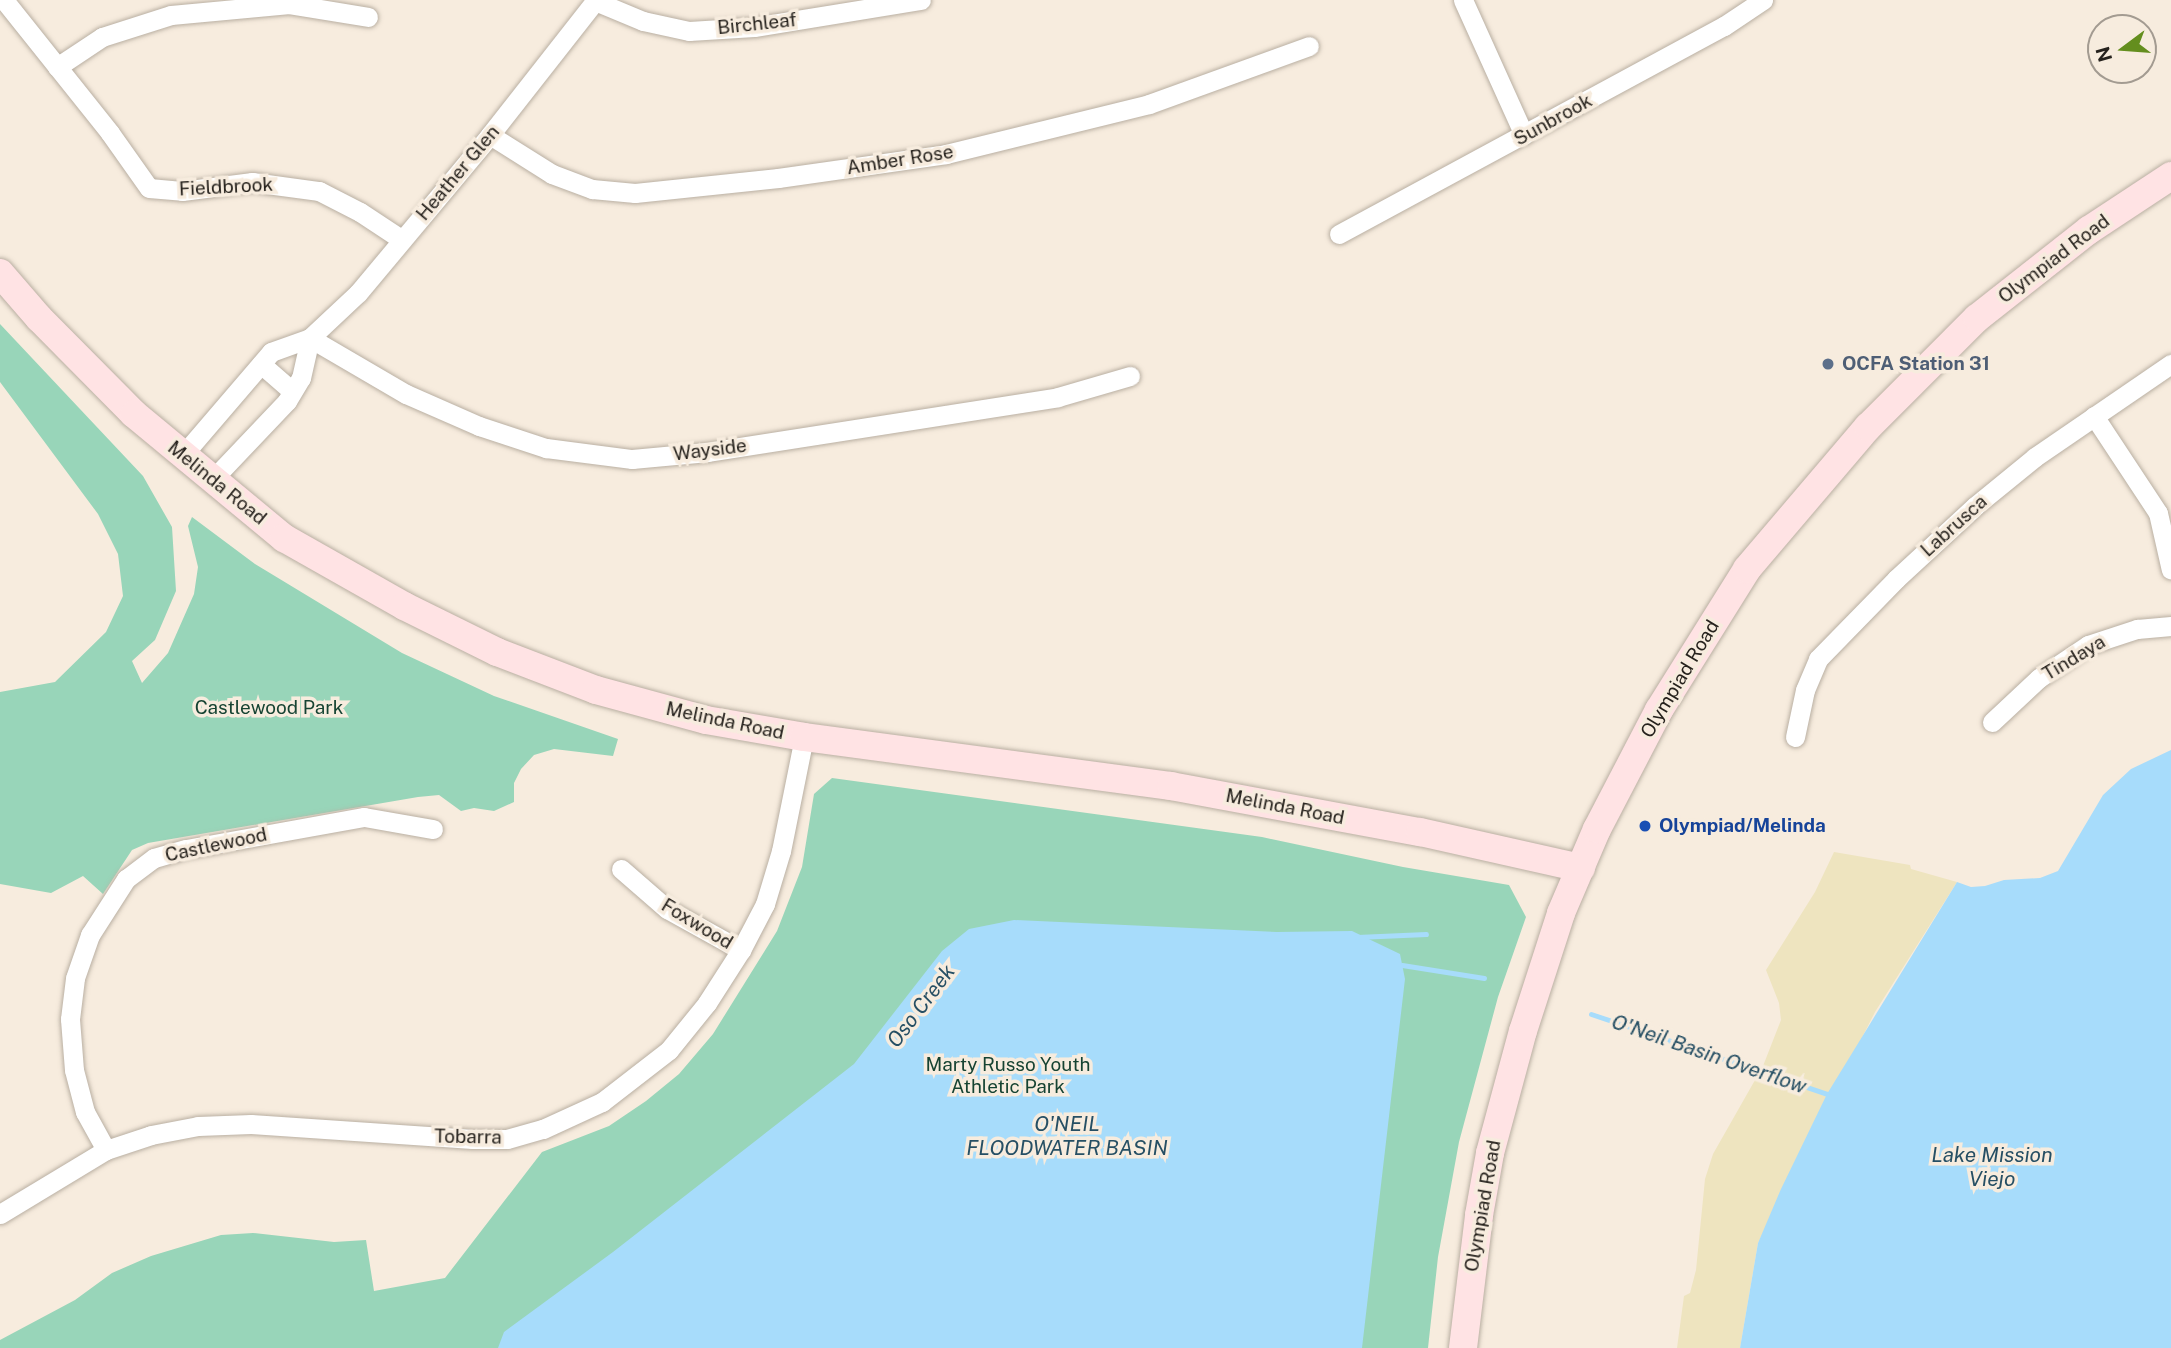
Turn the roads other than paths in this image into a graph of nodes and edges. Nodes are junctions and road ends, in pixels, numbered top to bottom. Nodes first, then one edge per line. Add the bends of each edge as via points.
1 (4, 0) edge
2 (921, 0) edge
3 (1464, 0) edge
4 (1763, 0) edge
5 (596, 1) edge
6 (368, 17) dead end
7 (1309, 46) dead end
8 (57, 67) junction
9 (490, 135) junction
10 (1524, 135) junction
11 (2171, 176) edge
12 (1339, 234) dead end
13 (401, 239) junction
14 (0, 273) edge
15 (310, 338) junction
16 (261, 364) junction
17 (2171, 364) edge
18 (1130, 376) dead end
19 (294, 383) junction
20 (2094, 416) junction
21 (182, 456) junction
22 (212, 480) junction
23 (2165, 510) edge
24 (2171, 570) edge
25 (2171, 626) edge
26 (1992, 722) dead end
27 (804, 737) junction
28 (1795, 737) dead end
29 (433, 829) dead end
30 (1581, 868) junction
31 (621, 869) dead end
32 (741, 950) junction
33 (106, 1150) junction
34 (0, 1214) edge
35 (1463, 1348) edge

1 - 8 street, Fieldbrook
2 - 5 street, Birchleaf via 754,27 689,31 643,21
3 - 10 street
4 - 10 street, Sunbrook
5 - 9 street, Heather Glen
6 - 8 street via 289,4 171,15 102,37
7 - 9 street, Amber Rose via 1149,104 946,155 778,178 635,193 592,189 552,174
8 - 13 street, Fieldbrook via 149,188 182,191 252,182 296,187 360,212
9 - 13 street, Heather Glen
10 - 12 street, Sunbrook
11 - 30 main road, Olympiad Road via 2089,230 1977,318 1868,427 1784,525 1747,569 1659,710
13 - 15 street, Heather Glen via 358,292
14 - 21 main road, Melinda Road via 39,318
15 - 16 street, Heather Glen via 271,352
15 - 18 street, Wayside via 406,394 479,426 546,448 632,459 708,452 1058,397
15 - 19 street
16 - 19 street
16 - 21 street, Heather Glen
17 - 20 street, Labrusca
19 - 22 street via 257,435
20 - 23 street
20 - 28 street, Labrusca via 1975,506 1818,659 1805,690
21 - 22 main road, Melinda Road
22 - 27 main road, Melinda Road via 284,538 497,652 596,690 706,720
23 - 24 street
25 - 26 street, Tindaya via 2137,629 2088,645 2039,678
27 - 30 main road, Melinda Road via 1171,786 1420,832
27 - 32 street, Tobarra via 777,864 765,904
29 - 33 street, Castlewood via 364,817 186,849 154,858 126,879 90,935 75,978 70,1020 74,1070 85,1112
30 - 35 main road, Olympiad Road via 1527,1018 1490,1153
31 - 32 street, Foxwood via 667,909
32 - 33 street, Tobarra via 669,1051 602,1102 543,1129 507,1139 472,1139 251,1124 198,1126
33 - 34 street, Tobarra

